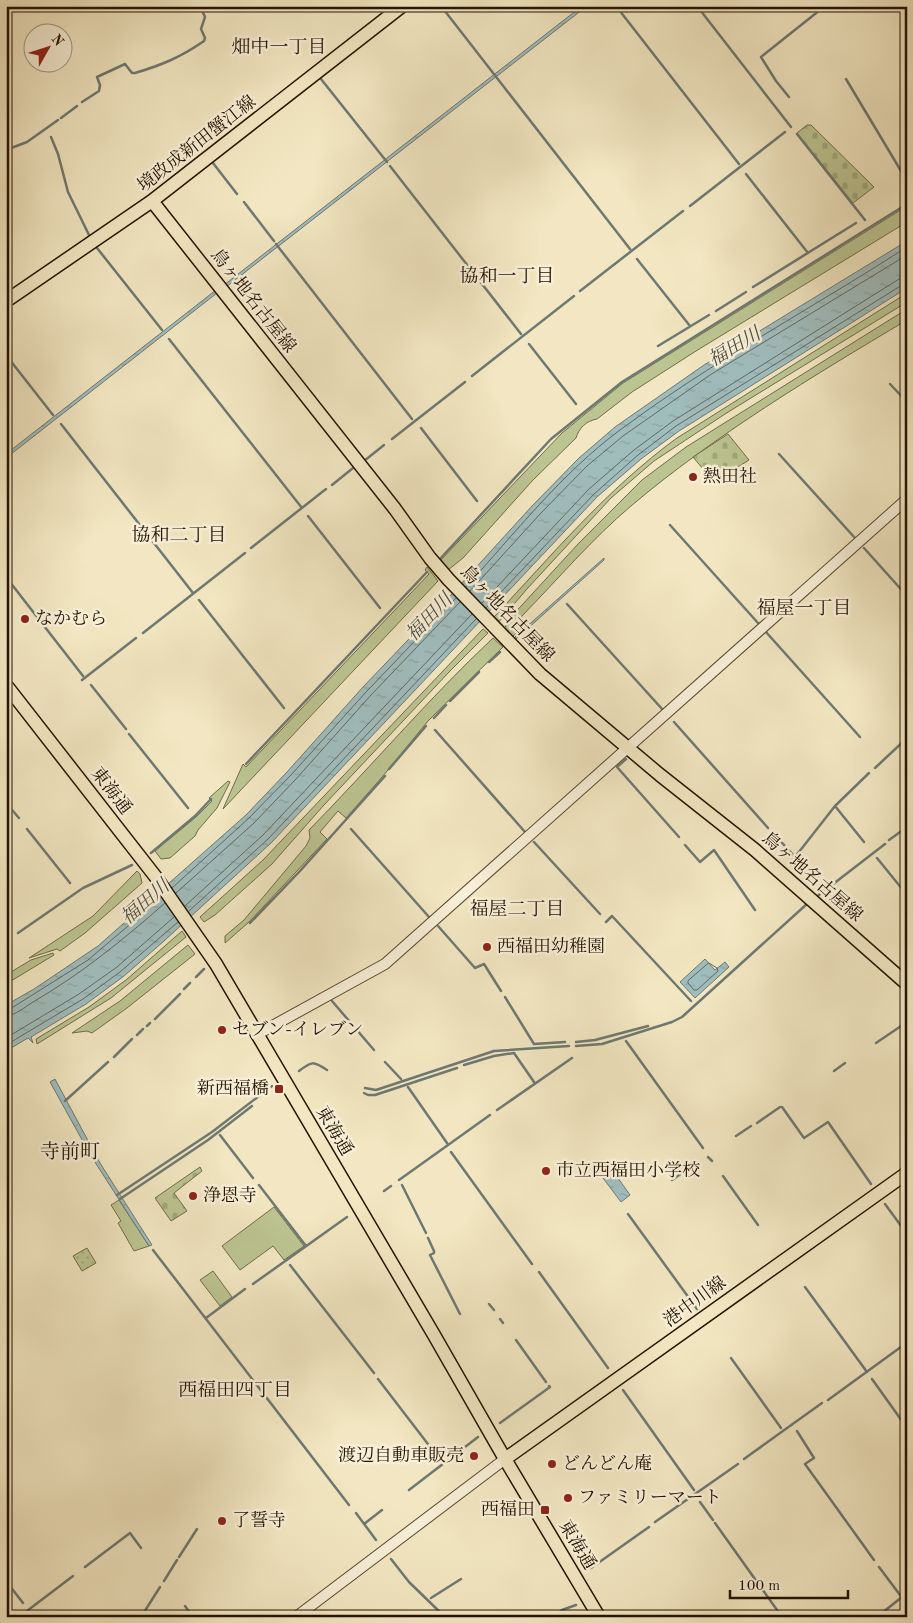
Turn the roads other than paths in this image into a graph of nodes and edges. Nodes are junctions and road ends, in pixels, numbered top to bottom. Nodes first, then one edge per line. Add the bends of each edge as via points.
1 (402, 6) edge
2 (152, 201) junction
3 (6, 301) edge
4 (907, 499) edge
5 (6, 684) edge
6 (628, 748) junction
7 (907, 984) edge
8 (256, 1035) junction
9 (907, 1173) edge
10 (505, 1459) junction
11 (296, 1617) edge
12 (599, 1617) edge

1 - 2 main road, 境政成新田蟹江線
2 - 3 main road, 境政成新田蟹江線
2 - 6 main road, 鳥ヶ地名古屋線 via 449,580 560,692
4 - 6 street
5 - 8 main road, 東海通 via 193,929
6 - 7 main road, 鳥ヶ地名古屋線 via 756,850
6 - 8 street via 385,964
8 - 10 main road, 東海通
9 - 10 main road, 港中川線
10 - 11 street
10 - 12 main road, 東海通

